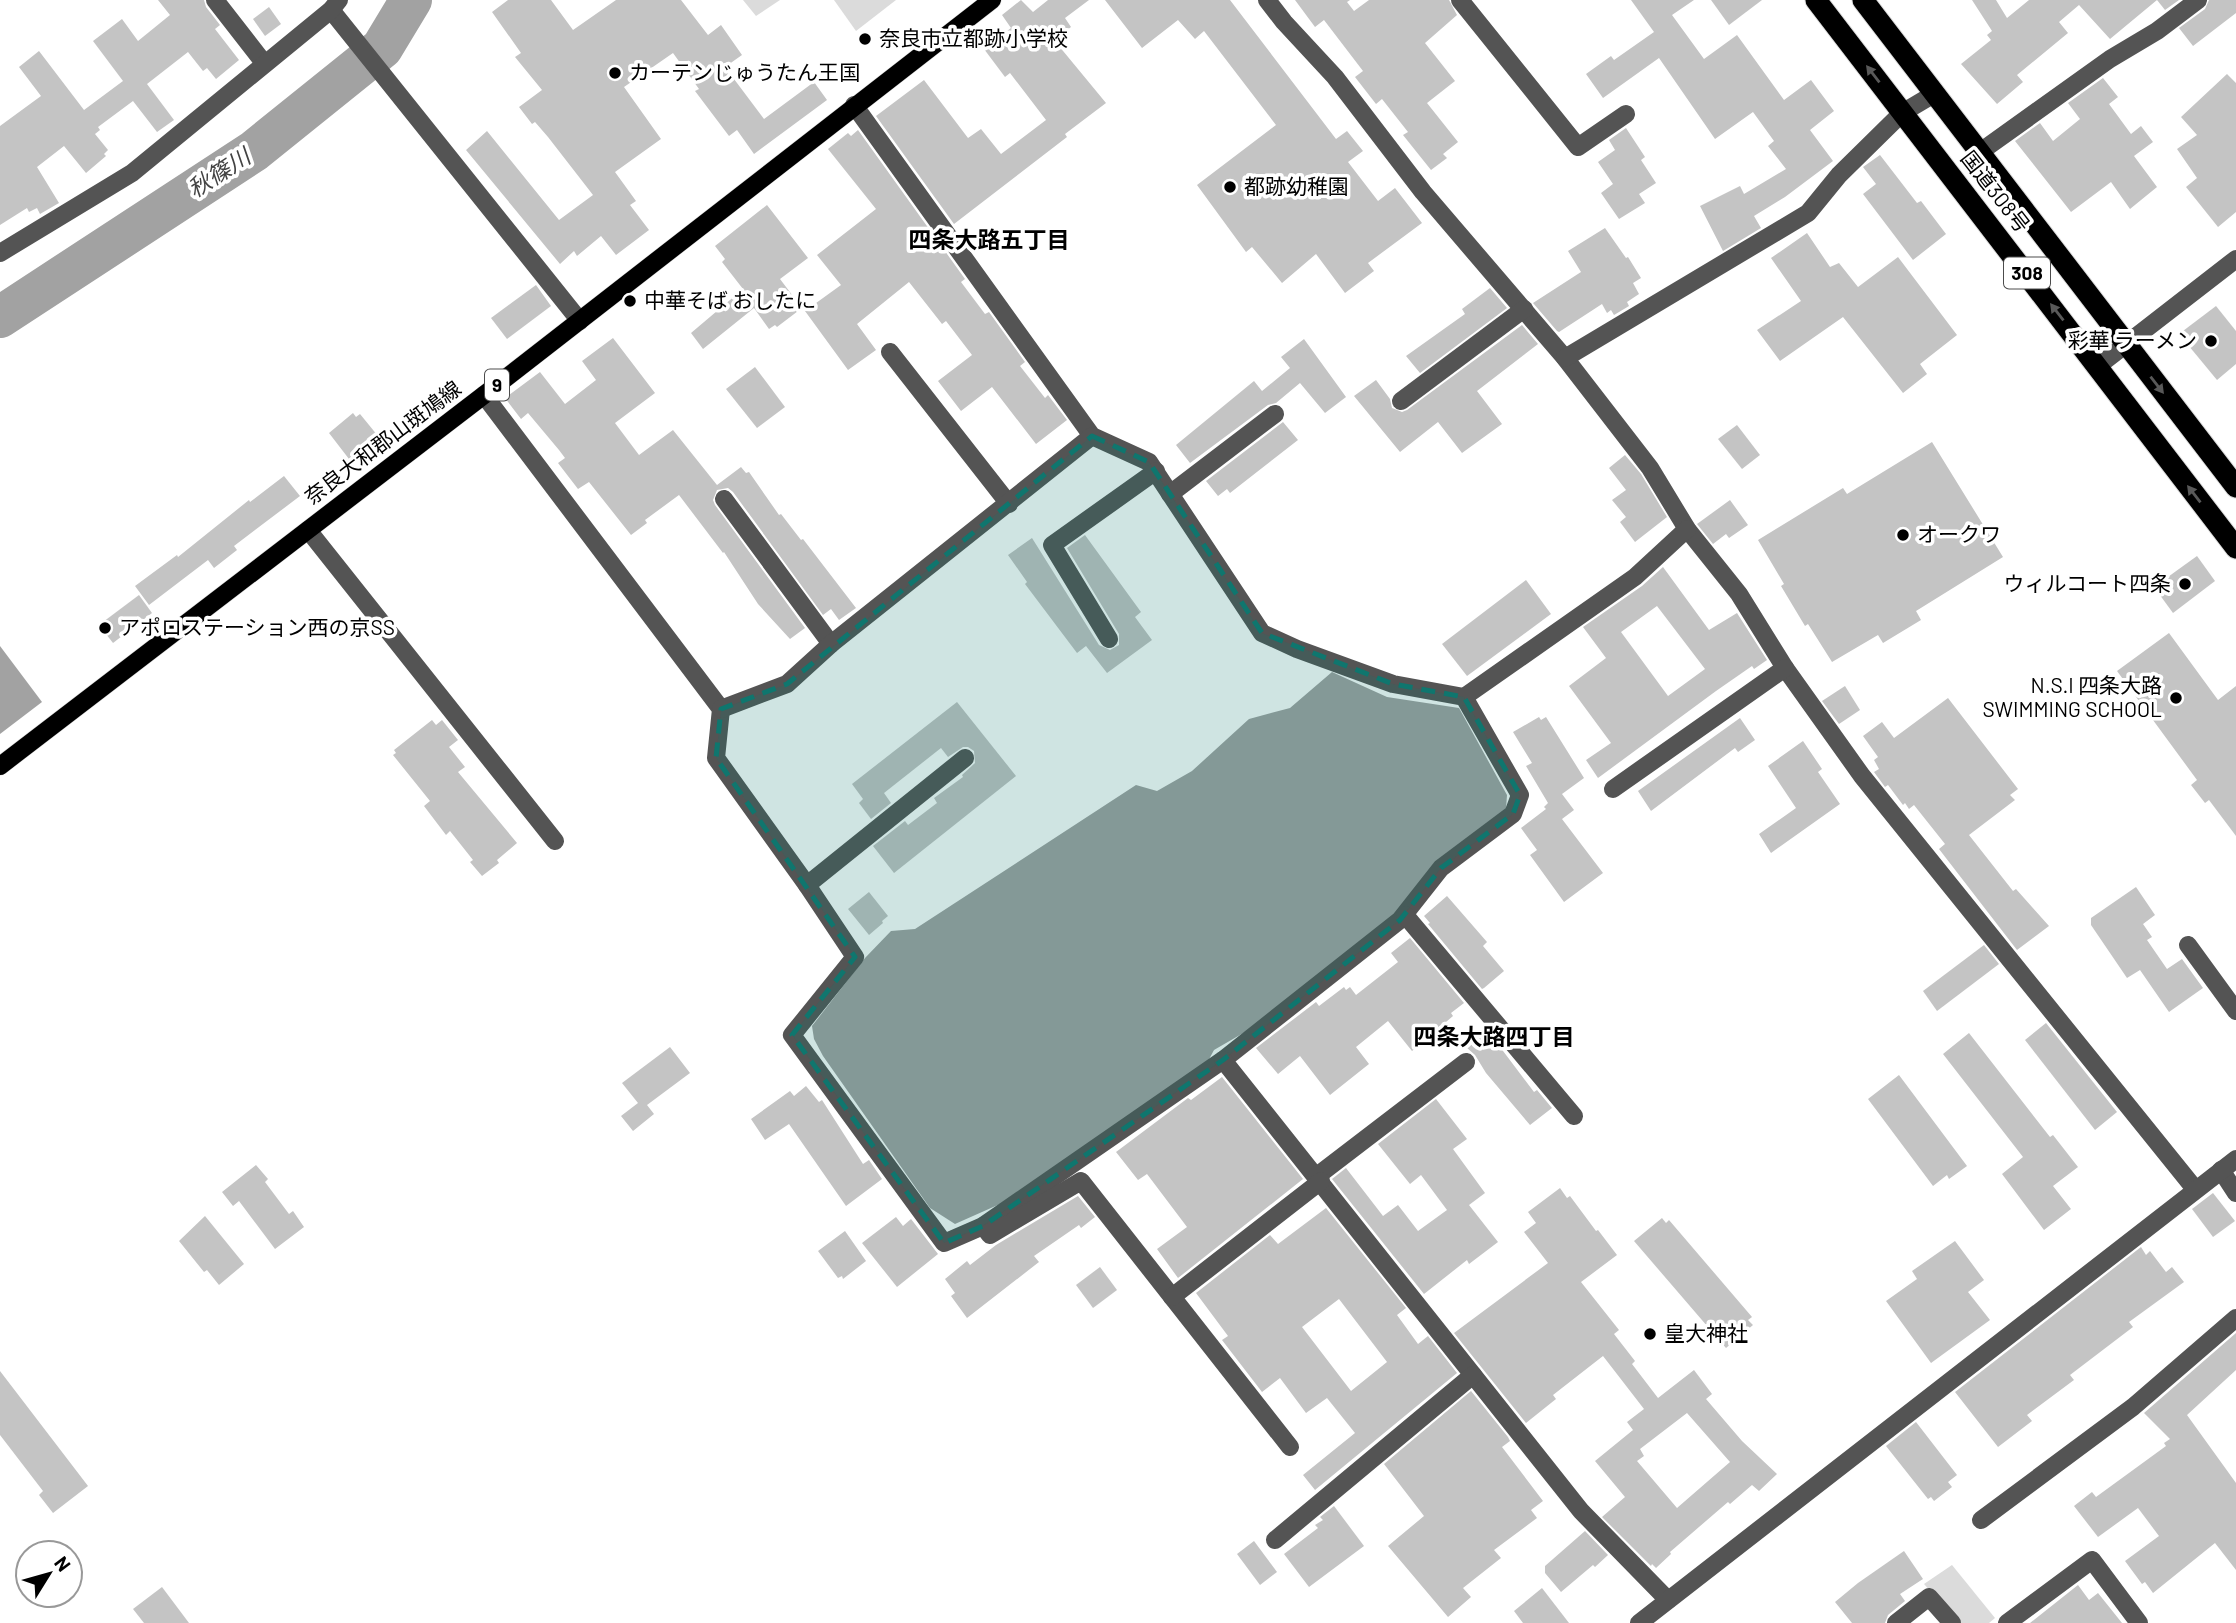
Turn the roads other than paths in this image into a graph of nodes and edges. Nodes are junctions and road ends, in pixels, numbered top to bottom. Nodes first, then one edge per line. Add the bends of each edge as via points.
1 (215, 0) edge
2 (992, 0) edge
3 (1267, 0) edge
4 (1460, 0) edge
5 (1816, 0) edge
6 (1863, 0) edge
7 (2198, 0) edge
8 (335, 5) edge
9 (264, 63) junction
10 (1934, 94) junction
11 (854, 105) junction
12 (1902, 113) junction
13 (1626, 114) dead end
14 (1980, 152) junction
15 (0, 253) edge
16 (2236, 259) edge
17 (1524, 309) junction
18 (580, 320) junction
19 (2125, 344) junction
20 (890, 352) dead end
21 (1565, 358) junction
22 (2098, 366) junction
23 (484, 395) junction
24 (1401, 401) dead end
25 (1275, 414) dead end
26 (1092, 436) junction
27 (1156, 471) junction
28 (2236, 487) edge
29 (1170, 494) junction
30 (724, 499) dead end
31 (1009, 504) junction
32 (1687, 529) junction
33 (307, 530) junction
34 (2236, 548) edge
35 (1109, 639) dead end
36 (831, 644) junction
37 (1786, 668) junction
38 (1464, 697) junction
39 (721, 709) junction
40 (965, 758) dead end
41 (0, 766) edge
42 (1613, 789) dead end
43 (555, 841) dead end
44 (807, 885) junction
45 (1405, 915) junction
46 (2189, 945) dead end
47 (2236, 1011) edge
48 (1223, 1060) junction
49 (1466, 1062) dead end
50 (1574, 1116) dead end
51 (2236, 1159) edge
52 (2221, 1170) junction
53 (1319, 1179) junction
54 (2195, 1189) junction
55 (2236, 1193) edge
56 (983, 1226) junction
57 (1172, 1297) junction
58 (2236, 1318) edge
59 (1472, 1376) junction
60 (1290, 1447) dead end
61 (1981, 1520) dead end
62 (1275, 1540) dead end
63 (1668, 1600) junction
64 (1639, 1623) edge
65 (1896, 1623) edge
66 (1952, 1623) edge
67 (2007, 1623) edge
68 (2139, 1623) edge

1 - 9 street
2 - 11 main road, 奈良大和郡山斑鳩線 / 9
3 - 17 street
4 - 13 street via 1578,147
12 -> 5 highway, 国道308号 / 308
6 - 10 highway, 国道308号 / 308
7 - 14 street
8 - 9 street
8 - 18 street via 403,100
9 - 15 street via 132,173
10 - 12 street
10 - 14 highway, 国道308号 / 308
11 - 18 main road, 奈良大和郡山斑鳩線 / 9
11 - 26 street
12 - 21 street via 1808,213
22 -> 12 highway, 国道308号 / 308
14 - 19 highway, 国道308号 / 308
16 - 19 street
17 - 21 street
17 - 24 street
18 - 23 main road, 奈良大和郡山斑鳩線 / 9
19 - 22 street
19 -> 28 highway, 国道308号 / 308
20 - 31 street
21 - 32 street via 1650,468
34 -> 22 highway, 国道308号 / 308
23 - 33 main road, 奈良大和郡山斑鳩線 / 9
23 - 39 street
25 - 29 street
26 - 27 street via 1149,462
26 - 31 street
27 - 29 street
27 - 35 street via 1052,545
29 - 38 street via 1262,633 1393,684
30 - 36 street
31 - 36 street
32 - 37 street via 1739,594
32 - 38 street via 1635,577
33 - 41 main road, 奈良大和郡山斑鳩線 / 9
33 - 43 street
36 - 39 street via 787,684
37 - 42 street
37 - 54 street via 1862,776
38 - 45 street via 1520,795 1513,814 1441,868
39 - 44 street via 716,758
40 - 44 street
44 - 56 street via 855,957 792,1035 944,1242
45 - 48 street
45 - 50 street
46 - 47 street
48 - 53 street
48 - 56 street
49 - 53 street
51 - 52 street
52 - 54 street
52 - 55 street
53 - 57 street
53 - 59 street
54 - 63 street
56 - 57 street via 990,1236 1081,1181
57 - 60 street
58 - 61 street via 2133,1407
59 - 62 street
59 - 63 street via 1581,1510
63 - 64 street
65 - 66 street via 1929,1597
67 - 68 street via 2092,1560

